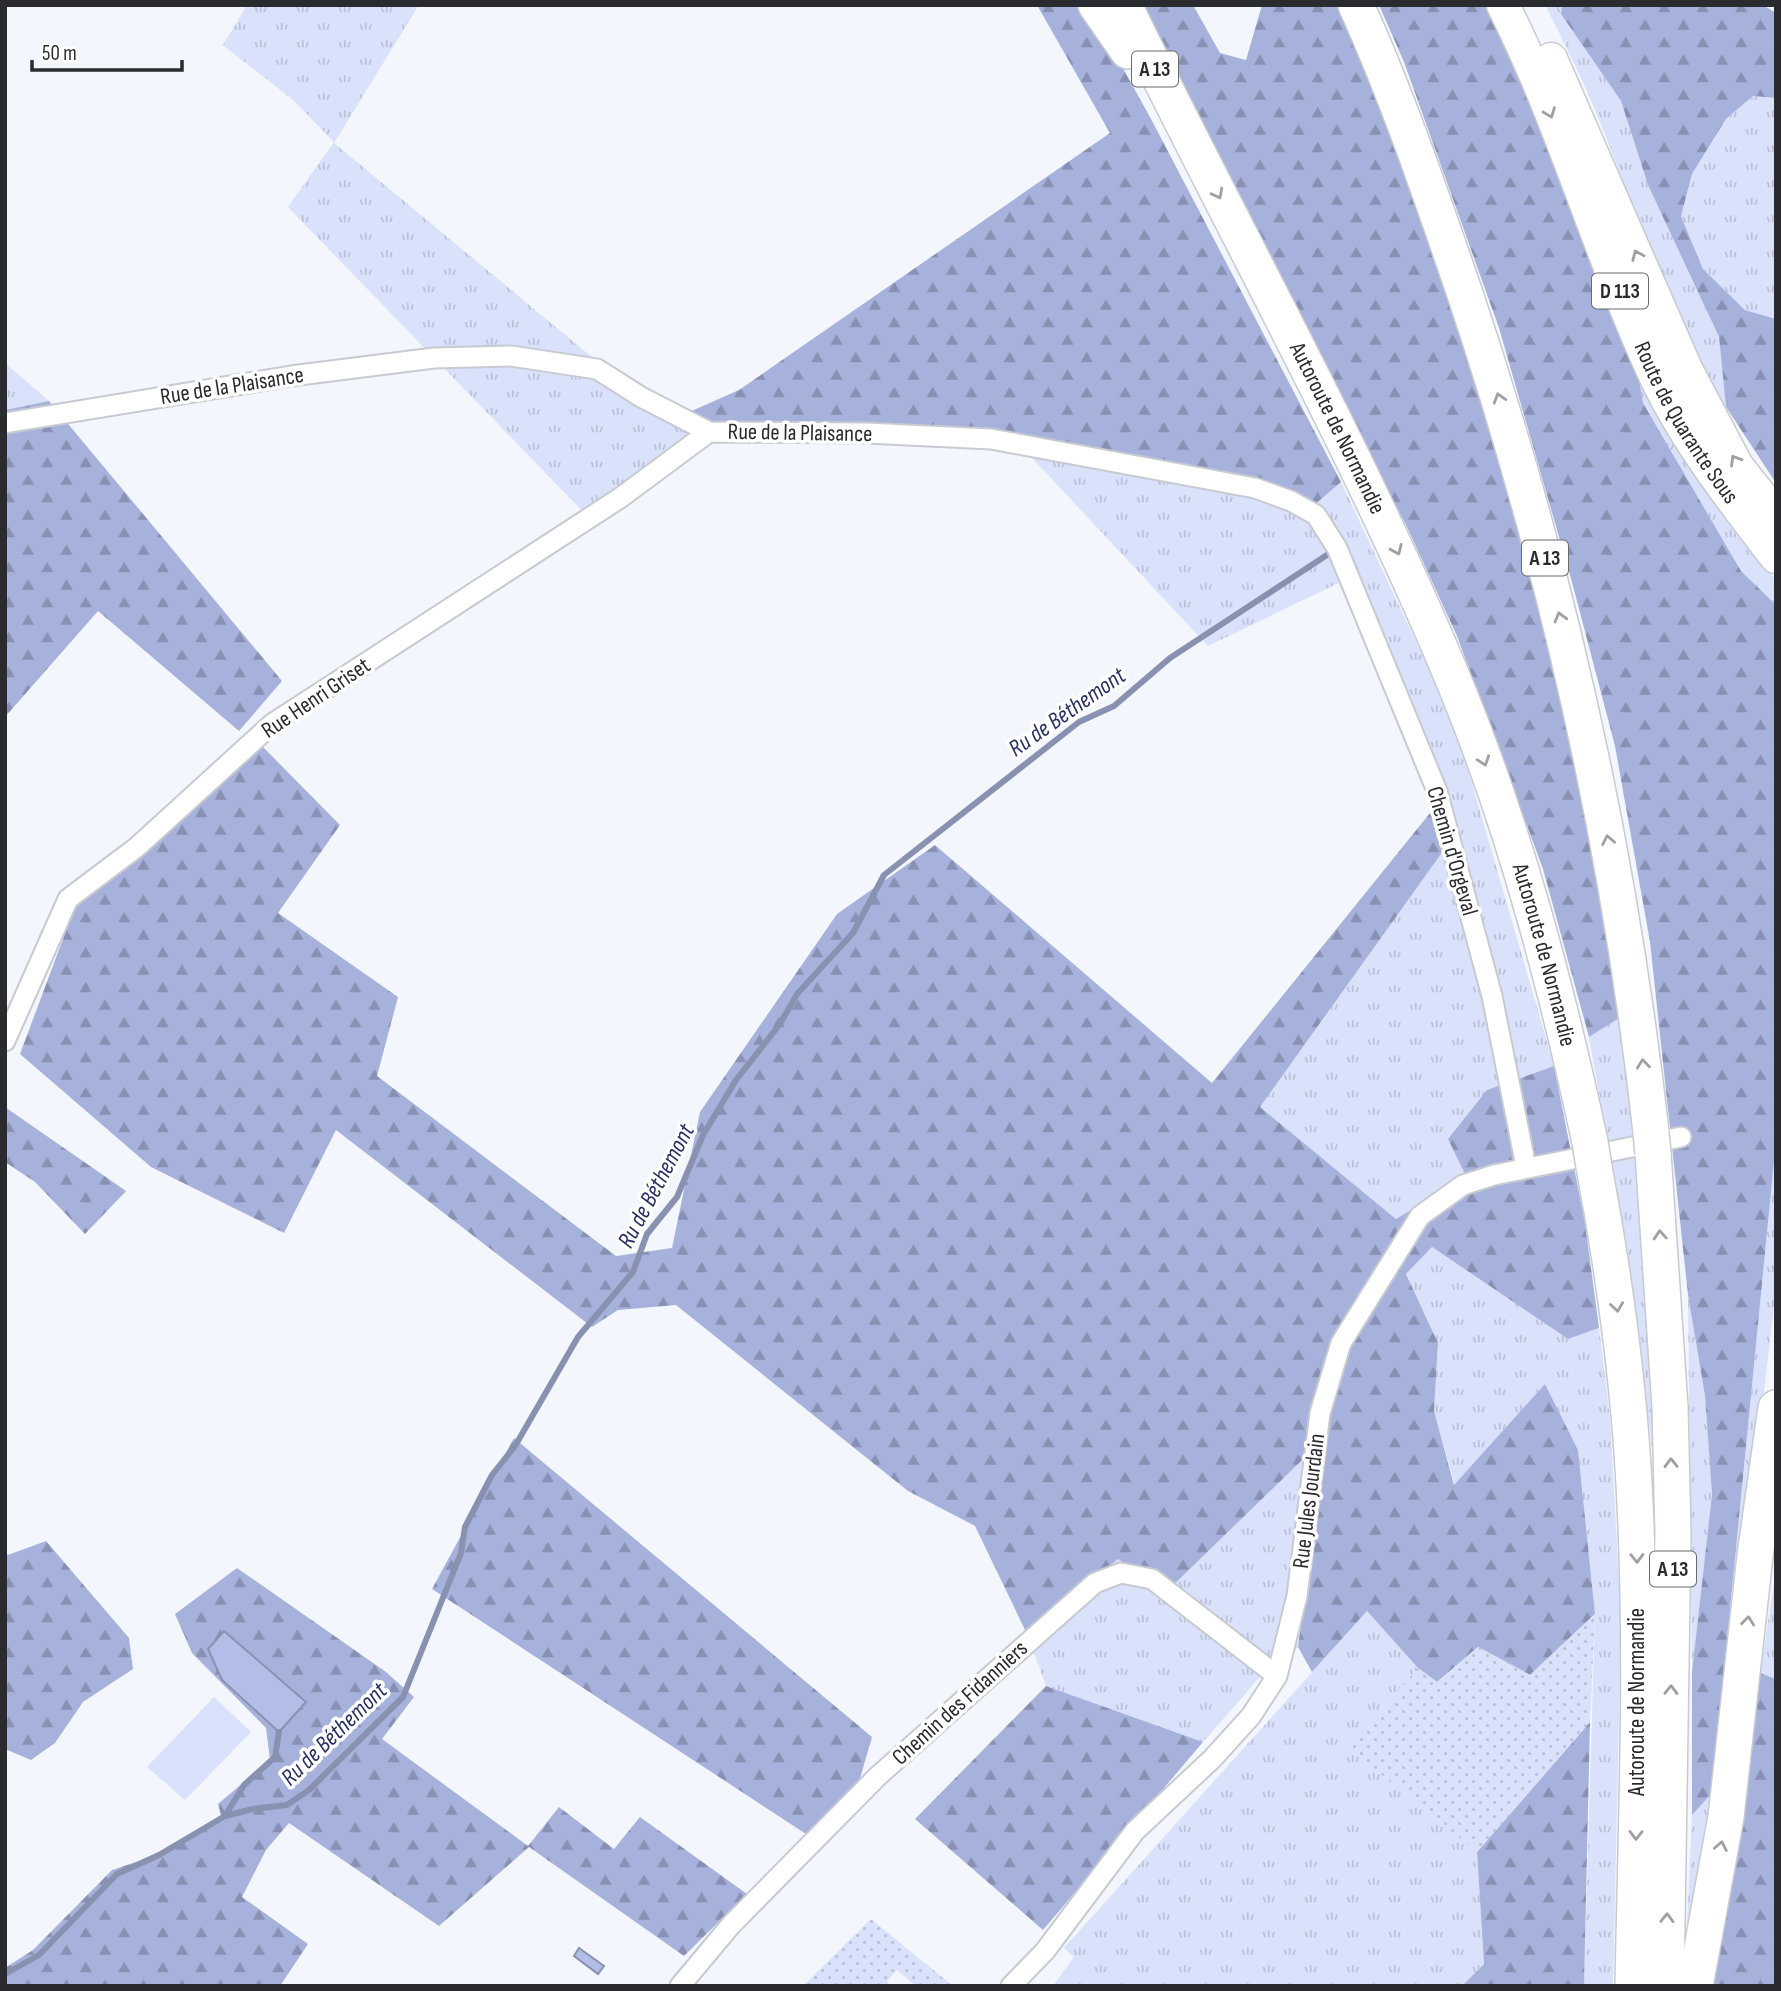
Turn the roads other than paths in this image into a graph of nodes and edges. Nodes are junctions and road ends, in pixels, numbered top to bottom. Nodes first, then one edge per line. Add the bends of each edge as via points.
1 (1096, 5) edge
2 (1125, 5) edge
3 (1356, 5) edge
4 (1503, 5) edge
5 (1527, 5) edge
6 (1186, 133) junction
7 (5, 423) edge
8 (709, 432) junction
9 (1776, 515) edge
10 (1337, 548) joint
11 (1776, 557) edge
12 (5, 1041) edge
13 (1662, 1141) junction
14 (1526, 1167) junction
15 (1776, 1408) edge
16 (1277, 1676) junction
17 (680, 1986) edge
18 (1011, 1986) edge
19 (1633, 1986) edge
20 (1666, 1986) edge
21 (1695, 1986) edge

1 - 6 highway
2 - 6 highway, Autoroute de Normandie / A 13
13 -> 3 highway, Autoroute de Normandie / A 13 via 1567,642 1530,502 1437,211
4 -> 11 main road, Route de Quarante Sous / D 113 via 1658,382 1719,483
9 -> 5 main road, Route de Quarante Sous / D 113 via 1737,466 1686,369
6 -> 19 highway, Autoroute de Normandie / A 13 via 1374,500 1459,694 1544,948 1592,1155 1617,1310 1636,1504
7 - 8 street, Rue de la Plaisance via 291,376 435,358 510,356 597,369
8 - 10 street, Rue de la Plaisance via 991,439 1150,468 1255,488 1291,501 1316,515
8 - 12 street, Rue Henri Griset via 620,498 272,724 137,847 68,899
10 - 14 street, Chemin d'Orgeval via 1437,791 1492,996
13 - 14 street, Rue Jules Jourdain
20 -> 13 highway, Autoroute de Normandie / A 13 via 1673,1521
14 - 16 street, Rue Jules Jourdain via 1463,1185 1420,1216 1341,1343 1320,1413 1297,1596
21 -> 15 highway via 1726,1817
16 - 17 street, Chemin des Fidanniers via 1152,1579 1121,1573 1095,1583 878,1776 731,1925
16 - 18 street, Rue Jules Jourdain via 1251,1716 1212,1759 1135,1831 1045,1951

